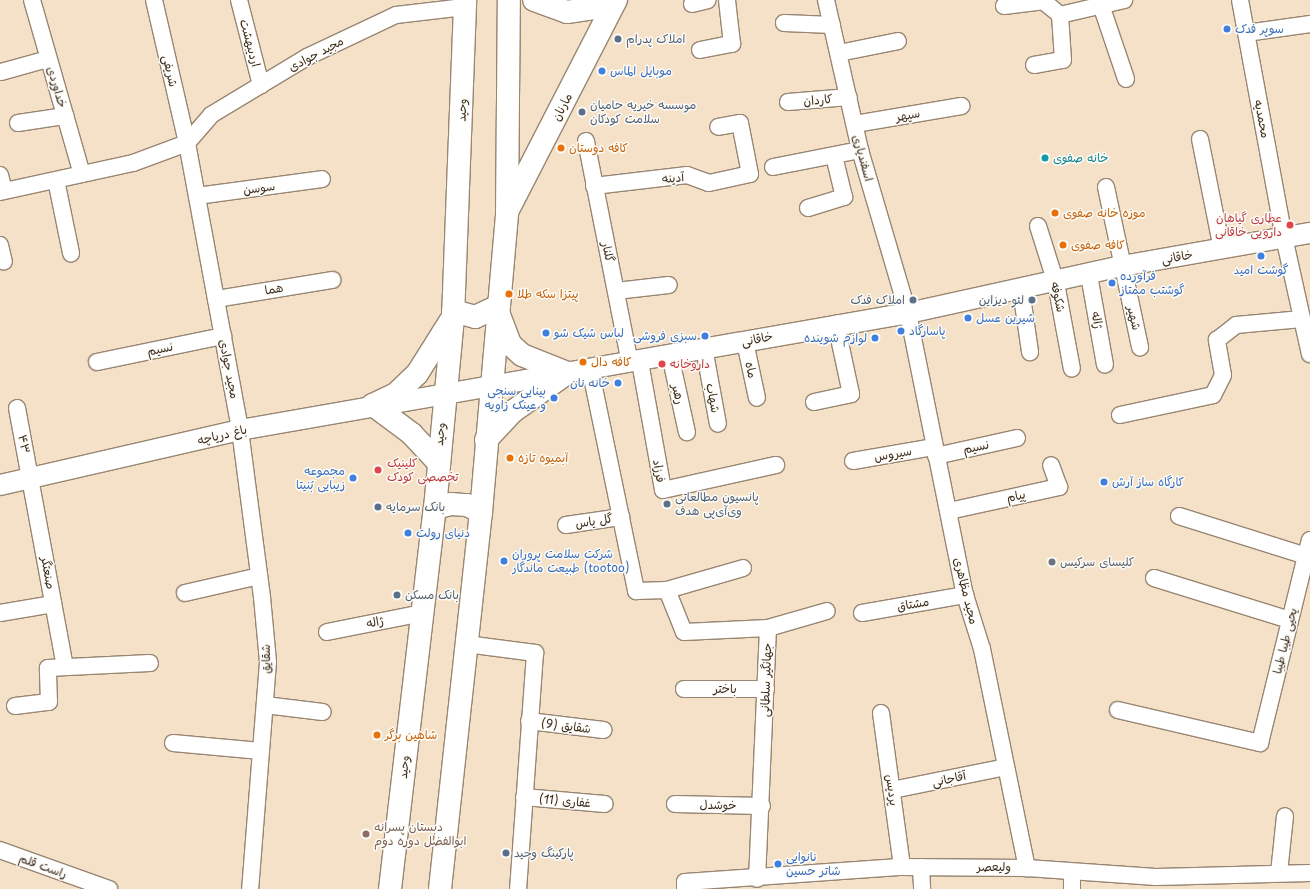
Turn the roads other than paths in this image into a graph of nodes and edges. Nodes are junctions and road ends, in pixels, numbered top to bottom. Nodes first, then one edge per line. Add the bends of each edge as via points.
1 (32, 0) edge
2 (154, 0) edge
3 (239, 0) edge
4 (509, 0) edge
5 (534, 0) edge
6 (614, 0) edge
7 (708, 0) edge
8 (726, 0) edge
9 (826, 0) edge
10 (1124, 0) edge
11 (1240, 0) edge
12 (465, 3) edge
13 (692, 4) dead end
14 (1101, 5) junction
15 (1004, 6) dead end
16 (1060, 15) junction
17 (784, 23) dead end
18 (1310, 24) edge
19 (832, 25) junction
20 (1246, 33) junction
21 (898, 41) dead end
22 (700, 50) dead end
23 (839, 53) junction
24 (48, 59) junction
25 (1034, 65) dead end
26 (1, 72) dead end
27 (1126, 78) dead end
28 (261, 85) junction
29 (848, 97) junction
30 (788, 102) dead end
31 (961, 106) dead end
32 (65, 116) junction
33 (18, 123) dead end
34 (855, 124) junction
35 (718, 127) dead end
36 (1200, 139) dead end
37 (586, 141) dead end
38 (187, 143) junction
39 (860, 150) junction
40 (834, 156) junction
41 (773, 167) dead end
42 (82, 174) junction
43 (56, 180) junction
44 (322, 180) dead end
45 (1, 186) edge
46 (594, 186) junction
47 (1106, 187) dead end
48 (197, 196) junction
49 (808, 208) dead end
50 (506, 213) junction
51 (1038, 226) dead end
52 (1310, 233) edge
53 (1284, 237) junction
54 (0, 245) edge
55 (1222, 249) junction
56 (71, 253) dead end
57 (4, 262) dead end
58 (1122, 266) junction
59 (1089, 275) junction
60 (332, 280) dead end
61 (1056, 283) junction
62 (669, 285) dead end
63 (1021, 290) junction
64 (616, 291) junction
65 (216, 299) junction
66 (496, 307) junction
67 (908, 313) junction
68 (453, 314) junction
69 (1302, 319) junction
70 (836, 324) junction
71 (223, 336) junction
72 (744, 342) junction
73 (1140, 347) dead end
74 (704, 348) junction
75 (1030, 352) dead end
76 (1310, 354) edge
77 (670, 355) junction
78 (97, 362) dead end
79 (635, 363) junction
80 (1105, 365) dead end
81 (590, 368) junction
82 (1072, 369) dead end
83 (567, 373) junction
84 (493, 386) junction
85 (445, 394) junction
86 (757, 398) dead end
87 (814, 402) dead end
88 (373, 405) junction
89 (17, 408) dead end
90 (1120, 415) dead end
91 (718, 424) dead end
92 (240, 430) junction
93 (687, 432) dead end
94 (1017, 438) dead end
95 (486, 440) junction
96 (934, 452) junction
97 (437, 461) junction
98 (853, 461) dead end
99 (776, 465) dead end
100 (1051, 465) dead end
101 (30, 479) junction
102 (0, 485) edge
103 (435, 508) junction
104 (949, 511) junction
105 (481, 512) junction
106 (1179, 516) dead end
107 (621, 517) junction
108 (566, 525) dead end
109 (1310, 540) edge
110 (1306, 556) junction
111 (743, 568) dead end
112 (259, 576) junction
113 (1154, 578) dead end
114 (667, 590) junction
115 (185, 593) dead end
116 (965, 595) junction
117 (53, 604) junction
118 (827, 611) dead end
119 (0, 613) edge
120 (423, 613) junction
121 (862, 613) dead end
122 (1290, 620) junction
123 (768, 628) junction
124 (326, 632) dead end
125 (466, 644) junction
126 (150, 663) dead end
127 (65, 667) junction
128 (684, 689) dead end
129 (766, 689) junction
130 (265, 705) junction
131 (15, 706) dead end
132 (1118, 710) dead end
133 (323, 712) dead end
134 (881, 713) dead end
135 (529, 721) junction
136 (604, 730) dead end
137 (173, 743) dead end
138 (454, 749) junction
139 (261, 751) junction
140 (1006, 767) junction
141 (892, 790) junction
142 (524, 797) junction
143 (606, 804) dead end
144 (675, 804) dead end
145 (762, 806) junction
146 (1285, 816) dead end
147 (0, 850) edge
148 (902, 867) junction
149 (921, 867) junction
150 (1027, 868) junction
151 (1279, 873) junction
152 (1310, 873) edge
153 (757, 878) junction
154 (1072, 881) edge
155 (109, 889) edge
156 (250, 889) edge
157 (390, 889) edge
158 (440, 889) edge
159 (449, 889) edge
160 (518, 889) edge
161 (685, 889) edge
162 (922, 889) edge

1 - 24 street, خداوردی
2 - 38 street, شریفی
3 - 28 street, اردیبهشت
4 - 50 main road
5 - 6 main road via 567,12 596,8
6 - 50 main road, مارنان
7 - 13 street
8 - 22 street via 732,44
9 - 19 street, اسفندیاری
10 - 14 street
11 - 20 street, محمدیه
12 - 28 street, مجید جوادی via 396,15 307,58
12 - 68 main road, وحید
14 - 16 street
14 - 27 street
15 - 16 street via 1043,1
16 - 25 street via 1063,60
17 - 19 street
18 - 20 street
19 - 23 street, اسفندیاری
20 - 53 street, محمدیه
21 - 23 street
23 - 29 street, اسفندیاری
24 - 26 street
24 - 32 street, خداوردی
28 - 38 street, مجید جوادی via 211,115
29 - 30 street, کاردان
29 - 34 street, اسفندیاری
31 - 34 street, سپهر
32 - 33 street
32 - 42 street, خداوردی
34 - 39 street, اسفندیاری
35 - 46 street, آدینه via 740,124 750,174 709,183 687,175
36 - 55 street
37 - 46 street, گلنار
38 - 42 street, مجید جوادی via 133,163
38 - 48 street, مجید جوادی
39 - 40 street
39 - 67 street, اسفندیاری
40 - 41 street
40 - 49 street via 844,197
42 - 43 street, مجید جوادی
43 - 45 street, مجید جوادی
43 - 56 street
44 - 48 street, سوسن
46 - 64 street, گلنار
47 - 58 street
48 - 65 street, مجید جوادی
50 - 66 main road
51 - 61 street, شکوفه
52 - 53 street, خاقانی
53 - 55 street, خاقانی
53 - 69 street, محمدیه
54 - 57 street
55 - 58 street, خاقانی
58 - 59 street, خاقانی
58 - 73 street, شهیر
59 - 61 street, خاقانی
59 - 80 street, ژاله
60 - 65 street, هما
61 - 63 street, خاقانی
61 - 82 street, شکوفه
62 - 64 street
63 - 67 street, خاقانی
63 - 75 street
64 - 79 street, گلنار
65 - 71 street, مجید جوادی
66 - 68 main road via 475,317
66 - 83 main road via 510,344 522,355
66 - 84 main road
67 - 70 street, خاقانی
67 - 96 street, مجید مظاهری
68 - 85 main road, وحید
68 - 88 main road via 417,374 396,394
69 - 76 street, محمدیه
69 - 90 street via 1236,325 1217,340 1223,374 1213,395
70 - 72 street, خاقانی
70 - 87 street via 851,394
71 - 78 street, نسیم
71 - 92 street, مجید جوادی
72 - 74 street, خاقانی
72 - 86 street, ماه
74 - 77 street, خاقانی
74 - 91 street, شهاب
77 - 79 street, خاقانی
77 - 93 street, رهبر
79 - 81 street, خاقانی
79 - 99 street, فرزاد via 663,490
81 - 83 street, خاقانی
81 - 107 street
83 - 84 street, خاقانی
83 - 95 main road via 512,412
84 - 85 street, خاقانی
84 - 95 main road
85 - 88 street, باغ دریاچه
85 - 97 main road, وحید
88 - 92 street, باغ دریاچه
88 - 97 main road via 412,434
89 - 101 street, ۴۳
92 - 101 street, باغ دریاچه
92 - 112 street, شقایق
94 - 96 street, نسیم
95 - 105 main road
96 - 98 street, سیروس
96 - 104 street, مجید مظاهری
97 - 103 main road, وحید
100 - 104 street, پیام via 1059,487
101 - 102 street, باغ دریاچه
101 - 117 street, صنعتگر
103 - 105 main road via 451,504 467,505
103 - 120 main road, وحید
104 - 116 street, مجید مظاهری
105 - 125 main road
106 - 110 street
107 - 108 street, گل یاس
107 - 114 street via 636,591
109 - 110 street, یحیی طیبا طیبا
110 - 122 street, یحیی طیبا طیبا
111 - 114 street
112 - 115 street
112 - 130 street, شقایق via 268,662
113 - 122 street
114 - 123 street, جهانگیر سلطانی via 684,632
116 - 121 street, مشتاق
116 - 140 street, مجید مظاهری via 982,649
117 - 119 street
117 - 127 street, صنعتگر
118 - 123 street
120 - 124 street, ژاله
120 - 157 main road, وحید
122 - 132 street, یحیی طیبا طیبا via 1260,743
123 - 129 street, جهانگیر سلطانی
125 - 135 street via 535,653
125 - 138 main road
126 - 127 street
127 - 131 street via 48,668 49,702
128 - 129 street, باختر
129 - 145 street, جهانگیر سلطانی
130 - 133 street
130 - 139 street, شقایق
134 - 141 street, پردیس
135 - 136 street, شقایق (9)
135 - 142 street
137 - 139 street
138 - 158 main road
138 - 159 street via 462,770
139 - 156 street, شقایق
140 - 141 street, آقاجانی
140 - 150 street, مجید مظاهری
141 - 148 street, پردیس
142 - 143 street, غفاری (11)
142 - 160 street
144 - 145 street, خوشدل
145 - 153 street, جهانگیر سلطانی
146 - 151 street
147 - 155 street, راست قلم
148 - 149 street, ولیعصر
148 - 153 street, ولیعصر
149 - 150 street, ولیعصر
149 - 162 street
150 - 154 street, ولیعصر
151 - 152 street, ولیعصر
151 - 154 street, ولیعصر
153 - 161 street, ولیعصر via 685,882

